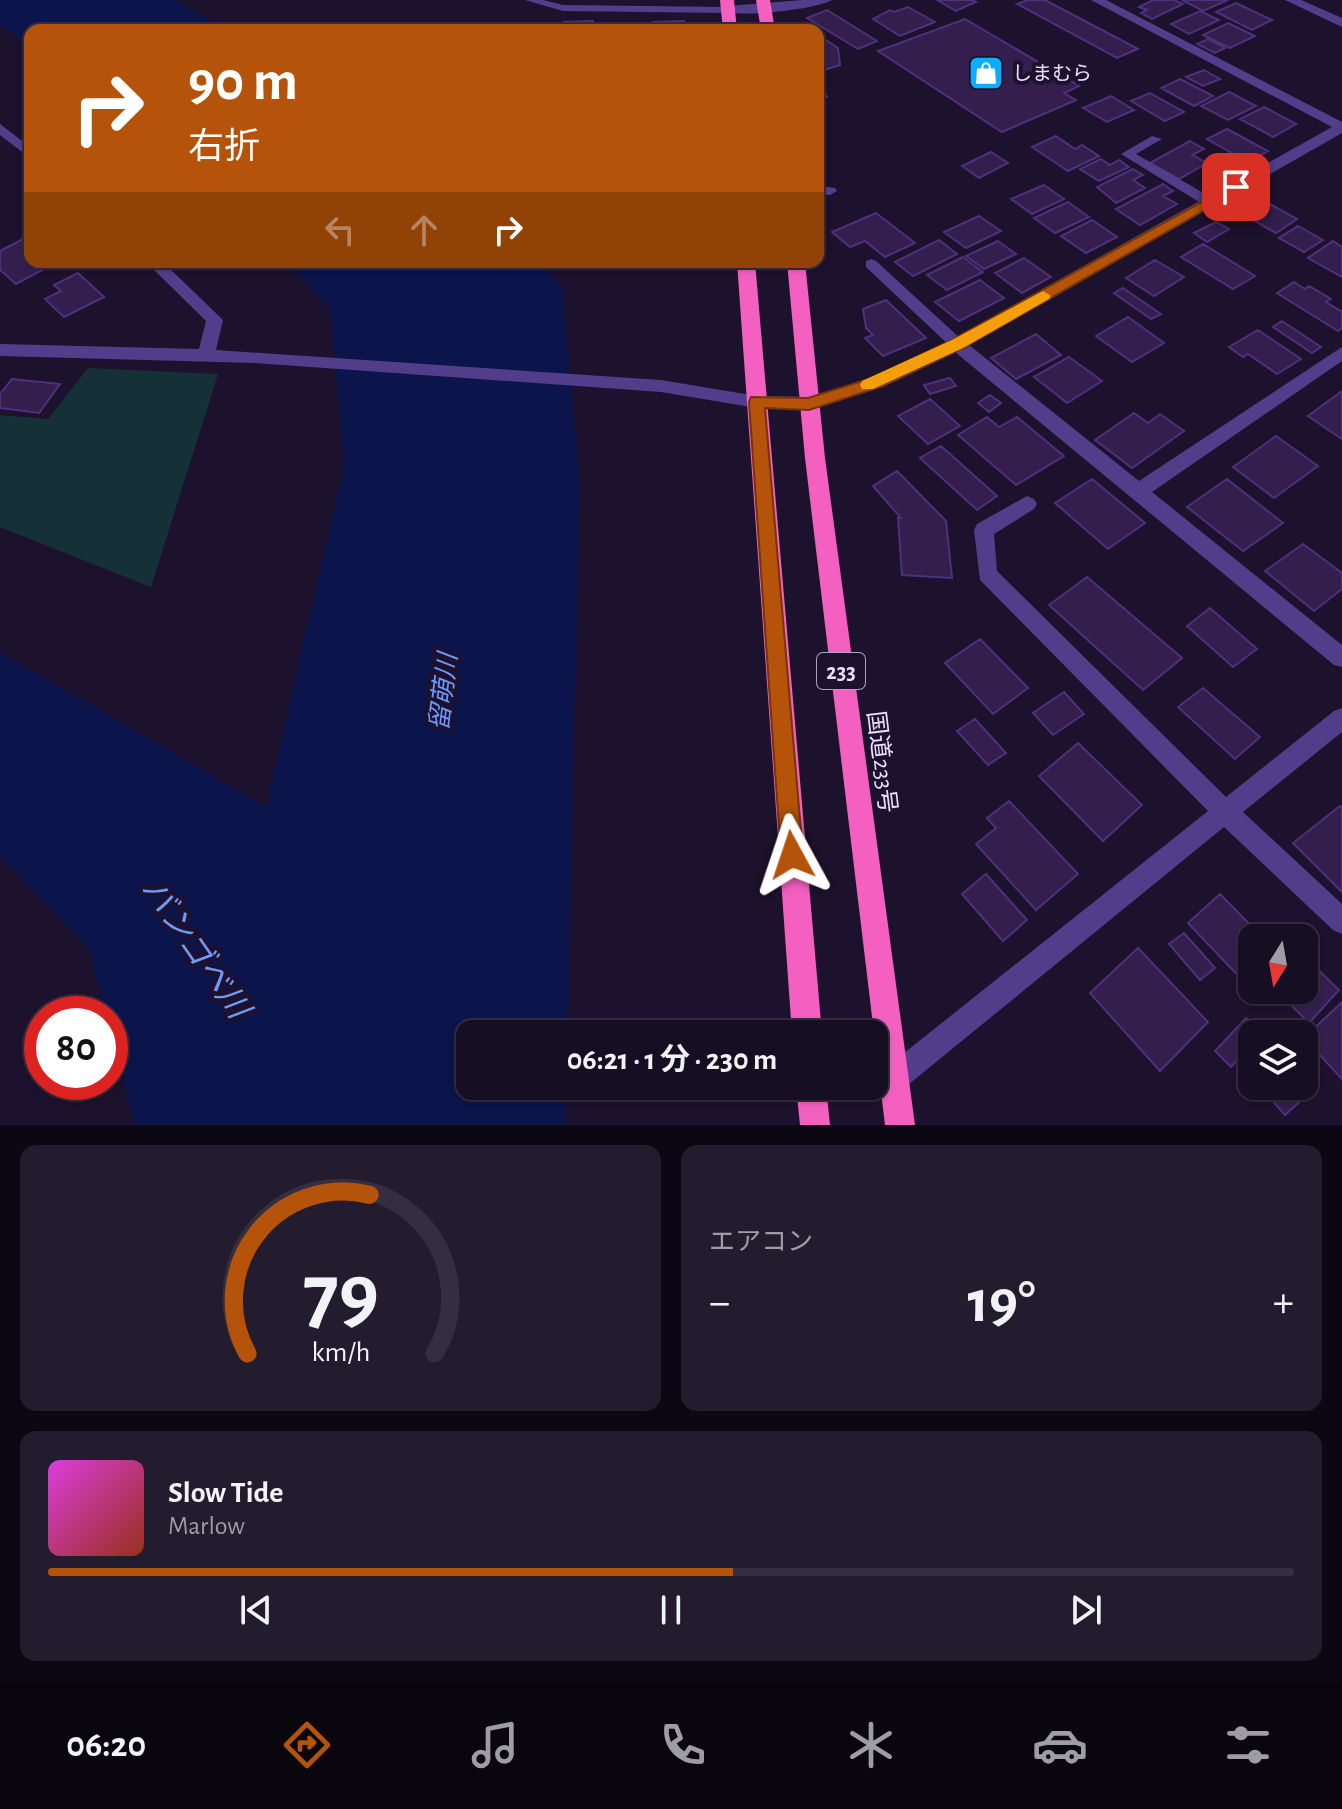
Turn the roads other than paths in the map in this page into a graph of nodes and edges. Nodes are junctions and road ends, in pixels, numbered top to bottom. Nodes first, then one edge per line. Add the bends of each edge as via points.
1 (530, 0) edge
2 (826, 0) edge
3 (1097, 0) edge
4 (1291, 0) edge
5 (764, 4) edge
6 (728, 5) edge
7 (1342, 23) edge
8 (767, 24) edge
9 (1342, 127) edge
10 (0, 128) edge
11 (1156, 139) dead end
12 (24, 149) edge
13 (1209, 202) junction
14 (871, 264) dead end
15 (160, 268) edge
16 (746, 268) edge
17 (797, 268) edge
18 (957, 344) junction
19 (0, 350) edge
20 (1342, 353) edge
21 (206, 357) junction
22 (757, 402) junction
23 (809, 404) junction
24 (1139, 491) junction
25 (1027, 504) dead end
26 (1342, 658) edge
27 (1342, 718) edge
28 (1225, 812) junction
29 (1342, 921) edge
30 (806, 1020) edge
31 (877, 1020) edge
32 (888, 1075) edge
33 (888, 1093) edge
34 (812, 1100) edge
35 (815, 1125) edge
36 (900, 1125) edge

1 - 6 lane via 563,8
2 - 5 street
3 - 9 street
4 - 7 street
5 - 6 street
5 - 8 highway
9 - 13 street
10 - 12 street
11 - 13 lane via 1127,154
13 - 18 street
14 - 18 lane
15 - 21 street via 215,320
16 - 22 highway
17 - 23 highway, 国道233号 / 233
18 - 23 street via 878,382
18 - 24 street
19 - 21 street
20 - 24 street
21 - 22 street via 661,386
22 - 23 street
22 - 30 highway
23 - 31 highway, 国道233号 / 233
24 - 26 street
25 - 28 street via 984,530 987,574
27 - 28 street
28 - 29 street
28 - 32 street
33 - 36 highway, 国道233号 / 233
34 - 35 highway

